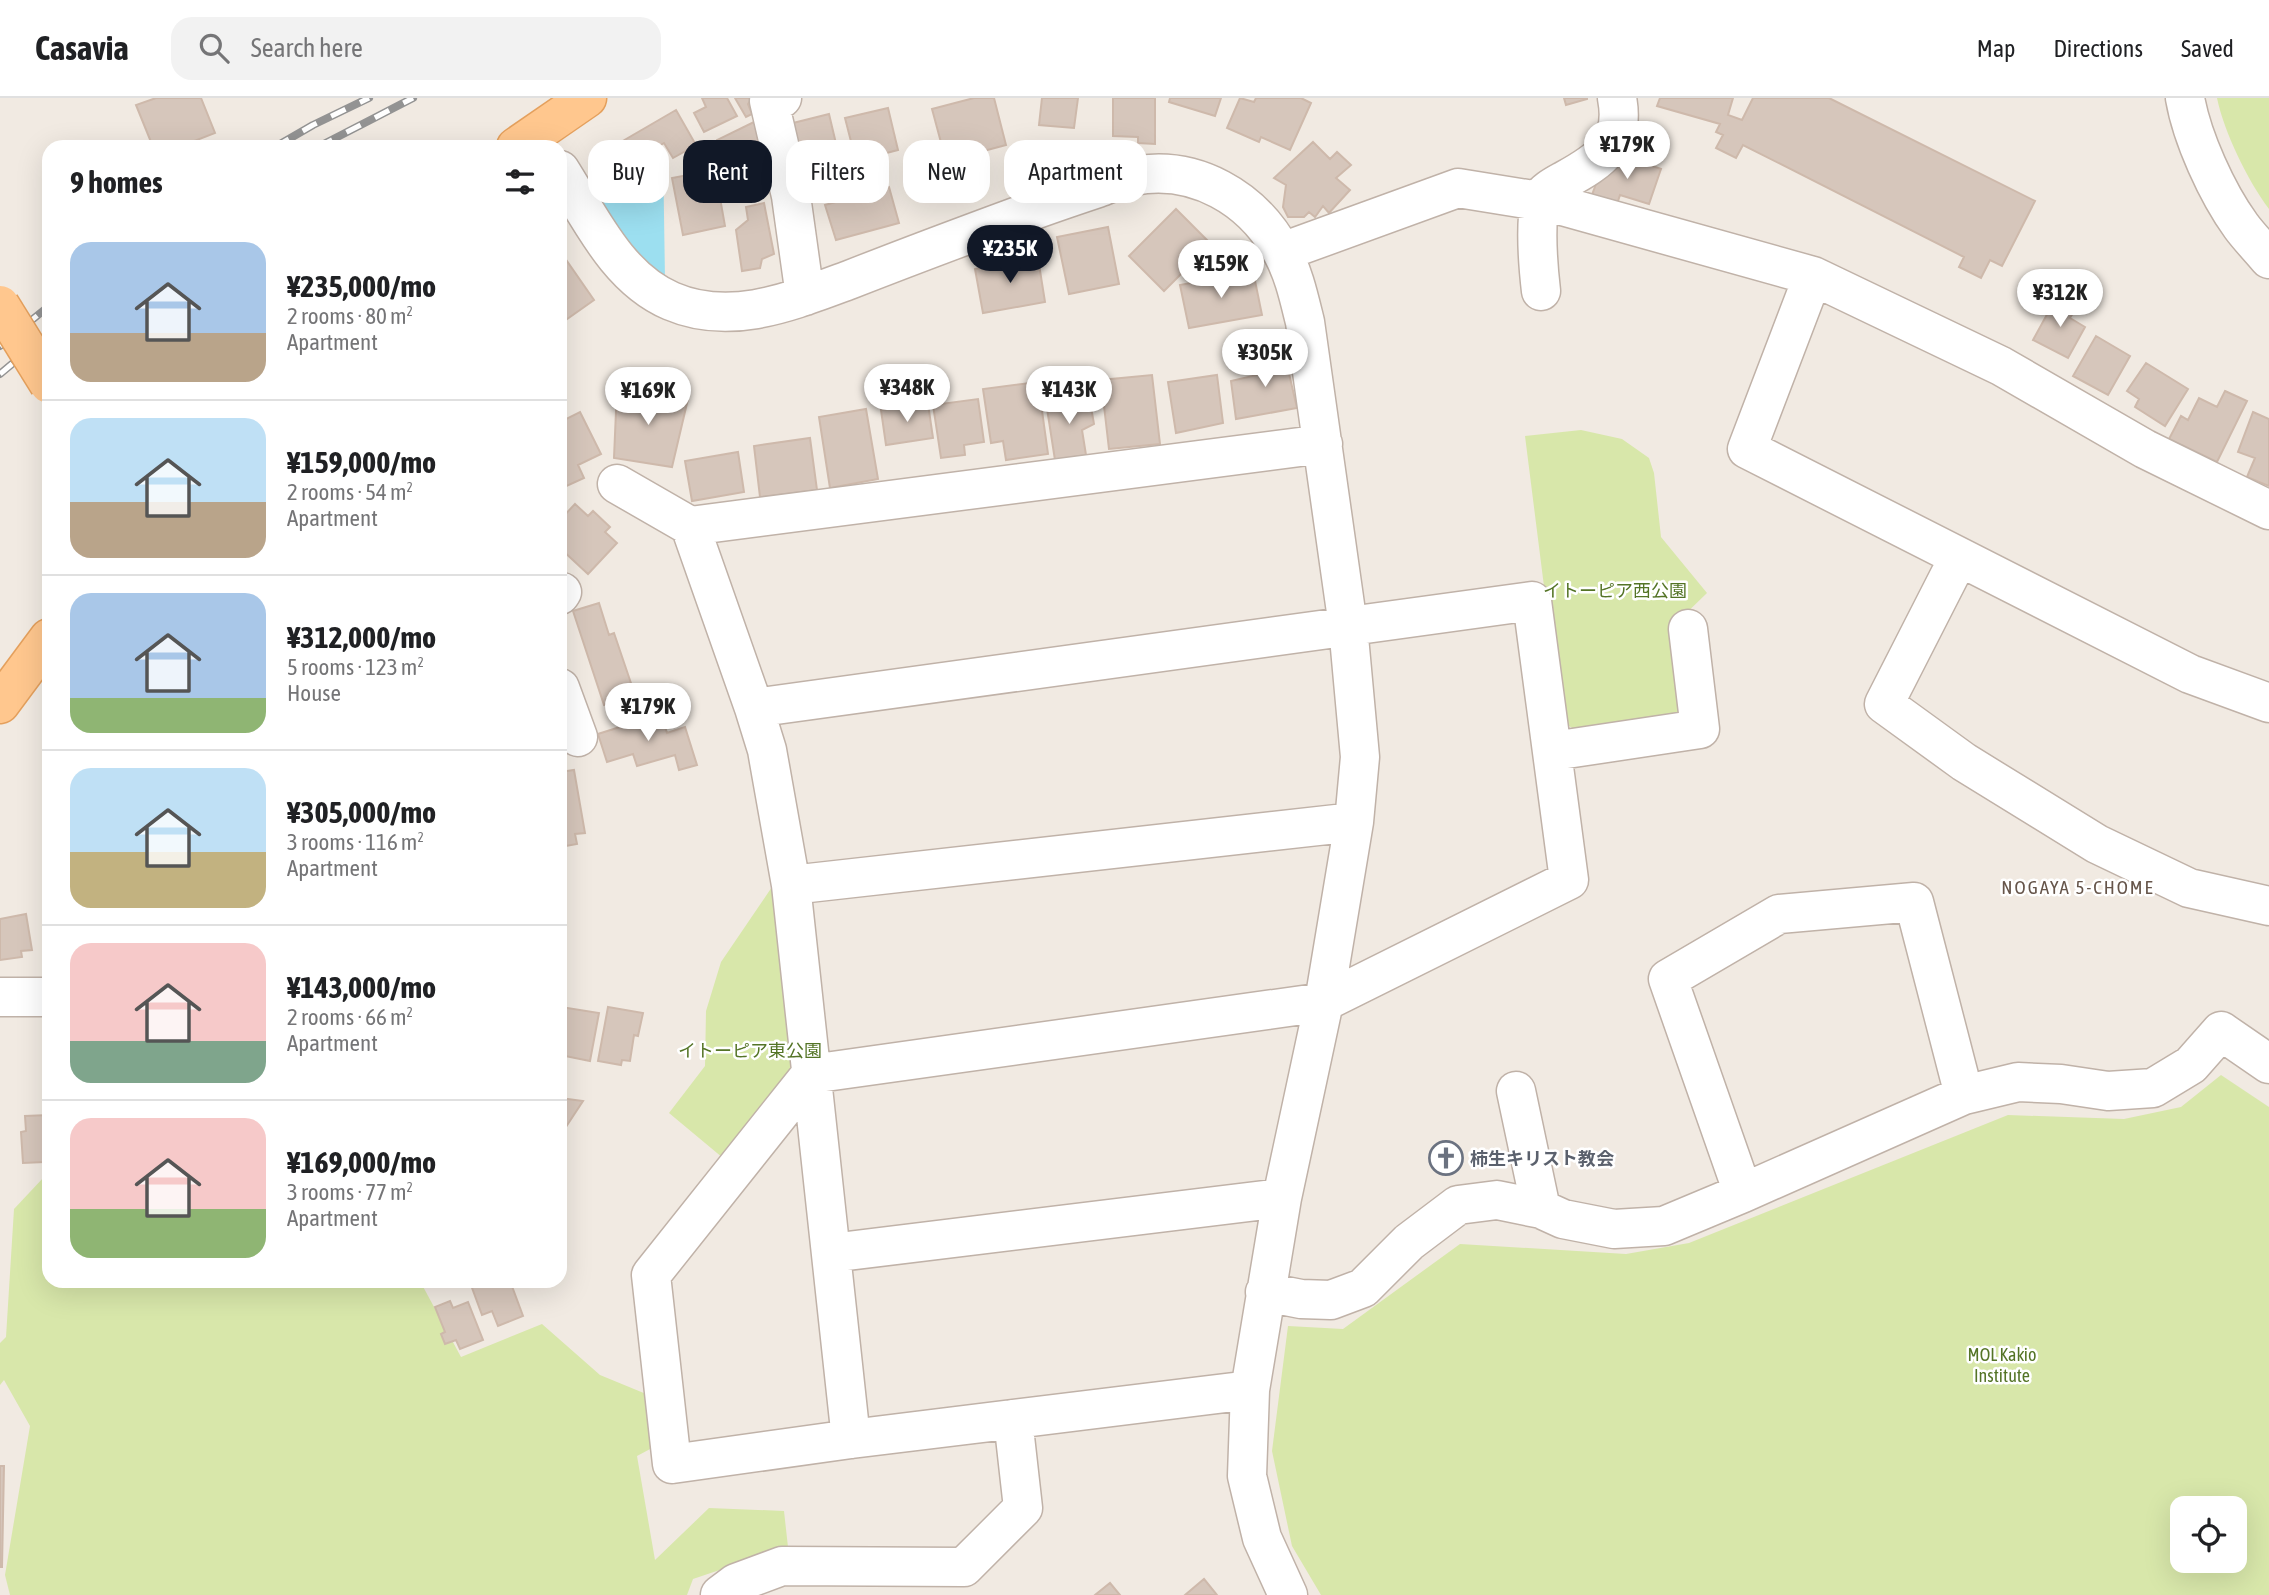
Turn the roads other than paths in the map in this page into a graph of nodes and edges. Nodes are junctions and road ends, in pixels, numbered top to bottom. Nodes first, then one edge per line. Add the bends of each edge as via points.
1 (587, 98) edge
2 (782, 98) edge
3 (1617, 98) edge
4 (2185, 98) edge
5 (534, 140) edge
6 (567, 181) edge
7 (1539, 201) junction
8 (1282, 252) junction
9 (2269, 259) edge
10 (1813, 276) junction
11 (1541, 291) dead end
12 (805, 296) junction
13 (0, 305) edge
14 (42, 373) edge
15 (1323, 444) junction
16 (617, 484) dead end
17 (2269, 510) edge
18 (690, 526) junction
19 (1959, 557) junction
20 (1348, 626) junction
21 (1688, 629) dead end
22 (42, 647) edge
23 (2269, 703) edge
24 (0, 704) edge
25 (567, 707) edge
26 (754, 708) junction
27 (578, 737) dead end
28 (1553, 751) junction
29 (1354, 822) junction
30 (791, 885) junction
31 (2269, 906) edge
32 (0, 997) edge
33 (42, 997) edge
34 (1324, 1002) junction
35 (2269, 1064) edge
36 (811, 1074) junction
37 (1516, 1091) dead end
38 (1964, 1095) junction
39 (1743, 1193) junction
40 (1282, 1198) junction
41 (1541, 1209) junction
42 (831, 1253) junction
43 (1265, 1292) junction
44 (1250, 1390) junction
45 (1013, 1419) junction
46 (851, 1439) junction
47 (720, 1595) edge
48 (1288, 1595) edge

1 - 5 main road
2 - 12 street via 769,101 791,196
3 - 7 street via 1612,145 1595,163 1552,187
4 - 9 street via 2206,163 2240,225
6 - 12 street via 621,266 671,302 731,313
7 - 8 street via 1458,188
7 - 10 street
7 - 11 street via 1536,243
8 - 12 street via 1263,223 1219,187 1166,174 1132,176
8 - 15 street via 1305,322
10 - 17 street via 2001,366 2145,449
10 - 19 street via 1747,449
13 - 14 main road, bridge
15 - 18 street
15 - 20 street
16 - 18 street
18 - 26 street
19 - 23 street via 2190,674
19 - 31 street via 1884,704 1964,762 2098,844 2189,888
20 - 26 street
20 - 28 street via 1532,601
20 - 29 street via 1360,757
21 - 28 street via 1700,729
22 - 24 main road
25 - 27 street
26 - 30 street
28 - 34 street via 1569,880
29 - 30 street
29 - 34 street
30 - 36 street
32 - 33 street
34 - 36 street
34 - 40 street
35 - 38 street via 2221,1031 2191,1065 2153,1088 2108,1091 2018,1082
36 - 42 street
36 - 46 street via 650,1275 672,1464
37 - 41 street
38 - 39 street
38 - 39 street via 1914,902 1779,914 1668,979
39 - 41 street via 1664,1226 1614,1229 1563,1219
40 - 42 street
40 - 43 street
41 - 43 street via 1497,1200 1458,1205 1409,1242 1363,1288 1331,1300
42 - 46 street
43 - 44 street
44 - 45 street
44 - 48 street via 1247,1476 1262,1538
45 - 46 street
45 - 47 street via 1023,1508 964,1567 782,1566 736,1583

